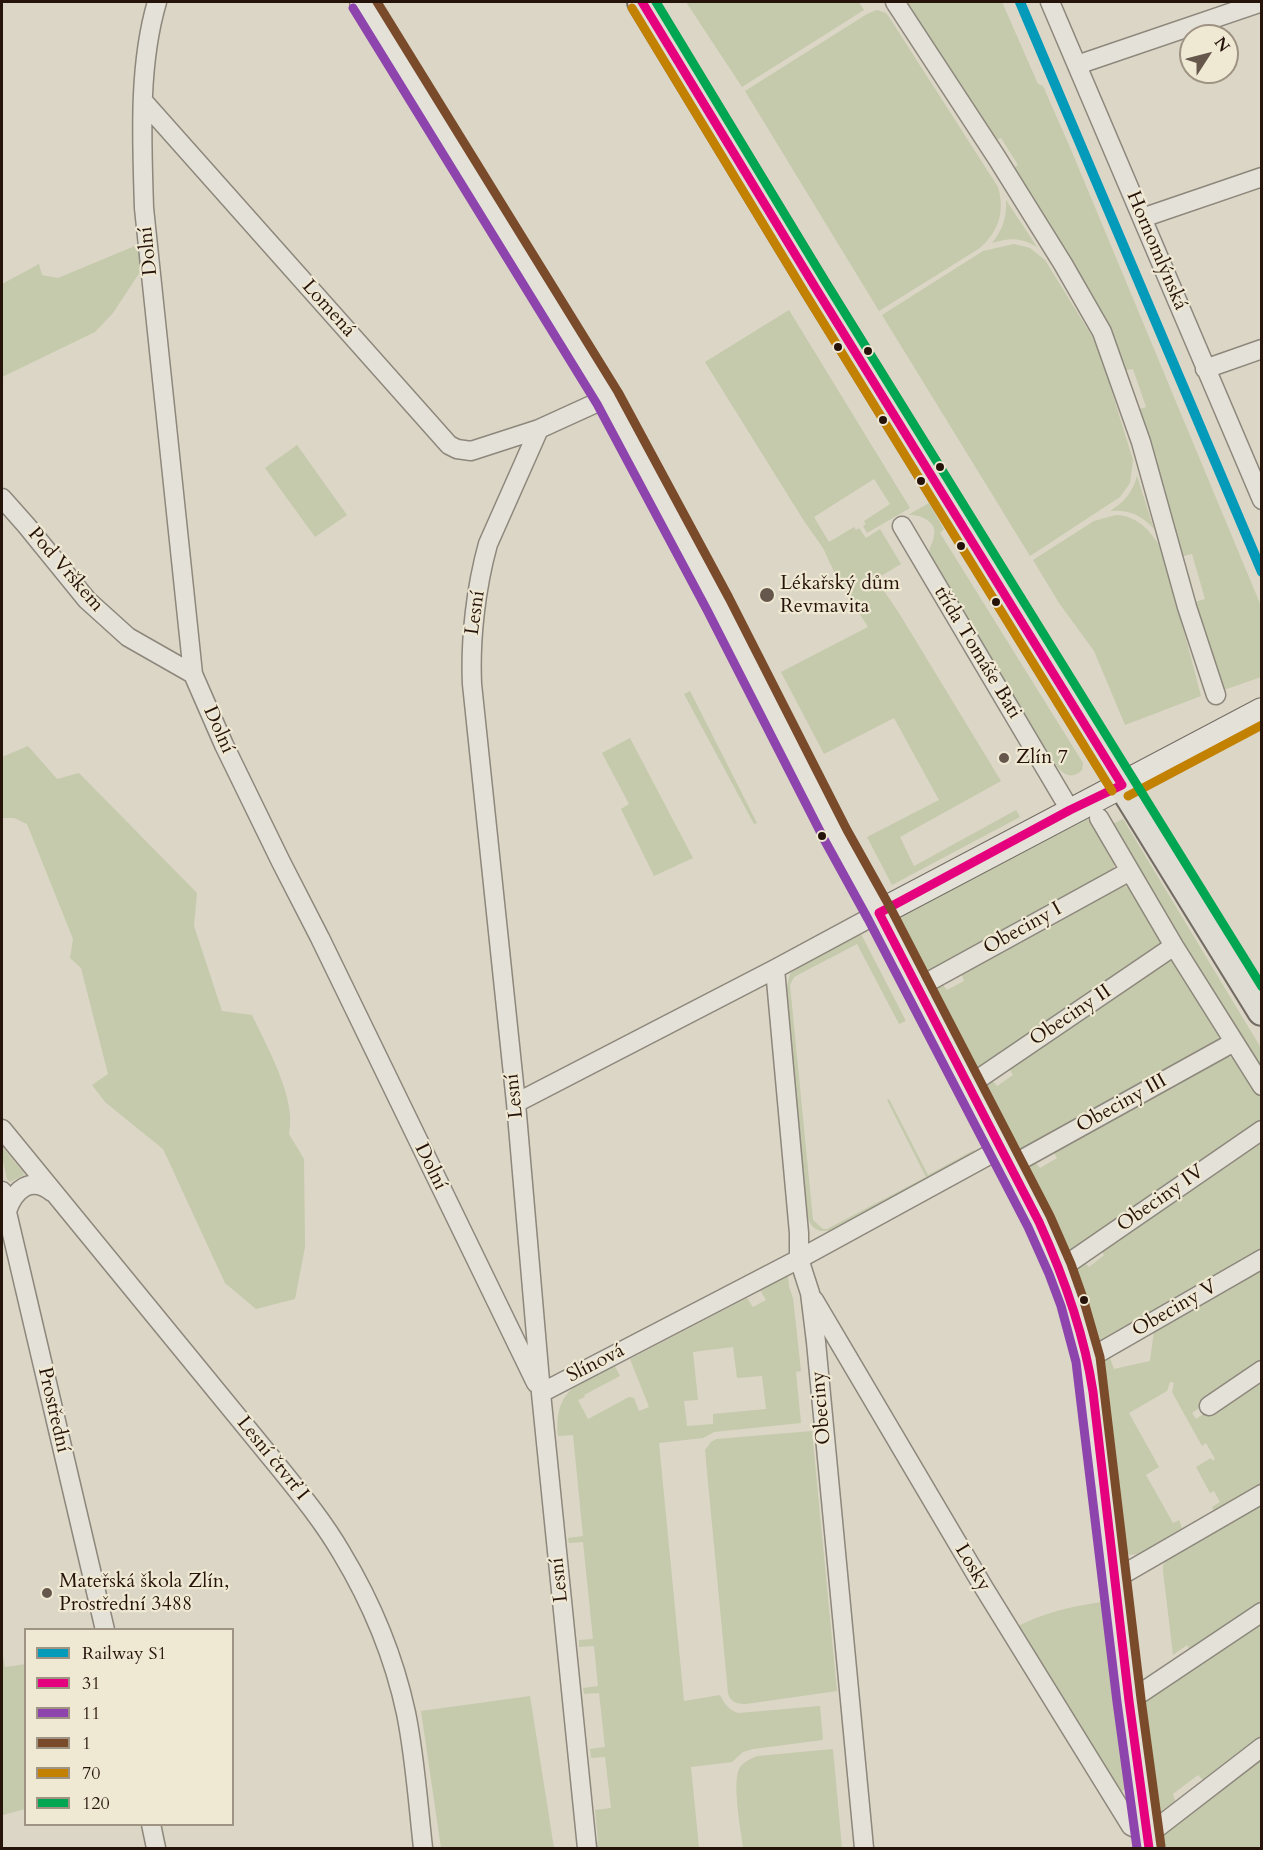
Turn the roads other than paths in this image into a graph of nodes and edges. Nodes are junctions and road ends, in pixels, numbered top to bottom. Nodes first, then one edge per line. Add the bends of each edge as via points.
1 (157, 2) edge
2 (363, 2) edge
3 (642, 2) edge
4 (895, 2) edge
5 (1050, 2) edge
6 (1262, 2) edge
7 (1077, 65) junction
8 (144, 102) junction
9 (1262, 177) edge
10 (1142, 218) junction
11 (1262, 349) edge
12 (1204, 369) junction
13 (607, 398) junction
14 (539, 429) junction
15 (2, 498) edge
16 (1262, 500) edge
17 (902, 526) dead end
18 (193, 674) junction
19 (1216, 695) dead end
20 (1262, 711) edge
21 (1122, 785) junction
22 (1071, 810) junction
23 (1099, 818) dead end
24 (1130, 871) junction
25 (879, 913) junction
26 (1174, 946) junction
27 (775, 969) junction
28 (917, 988) junction
29 (1262, 1011) edge
30 (1234, 1042) junction
31 (968, 1086) junction
32 (1262, 1086) edge
33 (516, 1103) junction
34 (2, 1129) edge
35 (1262, 1130) edge
36 (1005, 1158) junction
37 (2, 1191) edge
38 (52, 1192) junction
39 (6, 1212) junction
40 (799, 1259) junction
41 (1262, 1259) edge
42 (1060, 1269) junction
43 (810, 1293) junction
44 (1088, 1359) junction
45 (1262, 1370) edge
46 (541, 1393) junction
47 (1209, 1406) dead end
48 (1256, 1497) edge
49 (1115, 1579) junction
50 (1262, 1612) edge
51 (105, 1628) edge
52 (1130, 1701) junction
53 (1262, 1747) edge
54 (151, 1826) edge
55 (1148, 1840) edge
56 (156, 1848) edge
57 (423, 1848) edge
58 (587, 1848) edge
59 (864, 1848) edge

1 - 8 street, Dolní via 150,25
2 - 13 street
3 - 21 main road
4 - 19 street via 1027,206 1102,332 1142,442 1187,607
5 - 7 street, Hornomlýnská
6 - 7 street
7 - 10 street, Hornomlýnská
8 - 14 street, Lomená via 449,445 471,451
8 - 18 street, Dolní via 144,208
9 - 10 street
10 - 12 street, Hornomlýnská
11 - 12 street
12 - 16 street, Hornomlýnská
13 - 14 street
13 - 25 street
14 - 33 street, Lesní via 488,544 471,654
15 - 18 street, Pod Vrškem via 87,600 128,637
17 - 22 street, třída Tomáše Bati
18 - 46 street, Dolní via 224,745
20 - 21 street
21 - 22 street
21 - 29 main road
22 - 25 street
23 - 24 street
24 - 26 street
24 - 28 street, Obeciny I
25 - 27 street
25 - 28 street
26 - 30 street
26 - 31 street, Obeciny II
27 - 33 street
27 - 40 street, Obeciny via 800,1233
28 - 31 street
30 - 32 street
30 - 36 street, Obeciny III
31 - 36 street
33 - 46 street, Lesní
34 - 38 street, Lesní čtvrť I
35 - 42 street, Obeciny IV
36 - 40 street, Slínová
36 - 42 street
37 - 39 street, Prostřední
38 - 39 street via 40,1185 24,1187 11,1199
38 - 57 street, Lesní čtvrť I via 282,1471 341,1552 370,1609 405,1710
39 - 51 street, Prostřední
40 - 43 street, Obeciny
40 - 46 street, Slínová
41 - 44 street, Obeciny V
42 - 44 street
43 - 55 street, Losky via 984,1588 1131,1826
43 - 59 street, Obeciny
44 - 49 street
45 - 47 street
46 - 58 street, Lesní
48 - 49 street
49 - 52 street
50 - 52 street
52 - 55 street
53 - 55 street via 1157,1828
54 - 56 street

